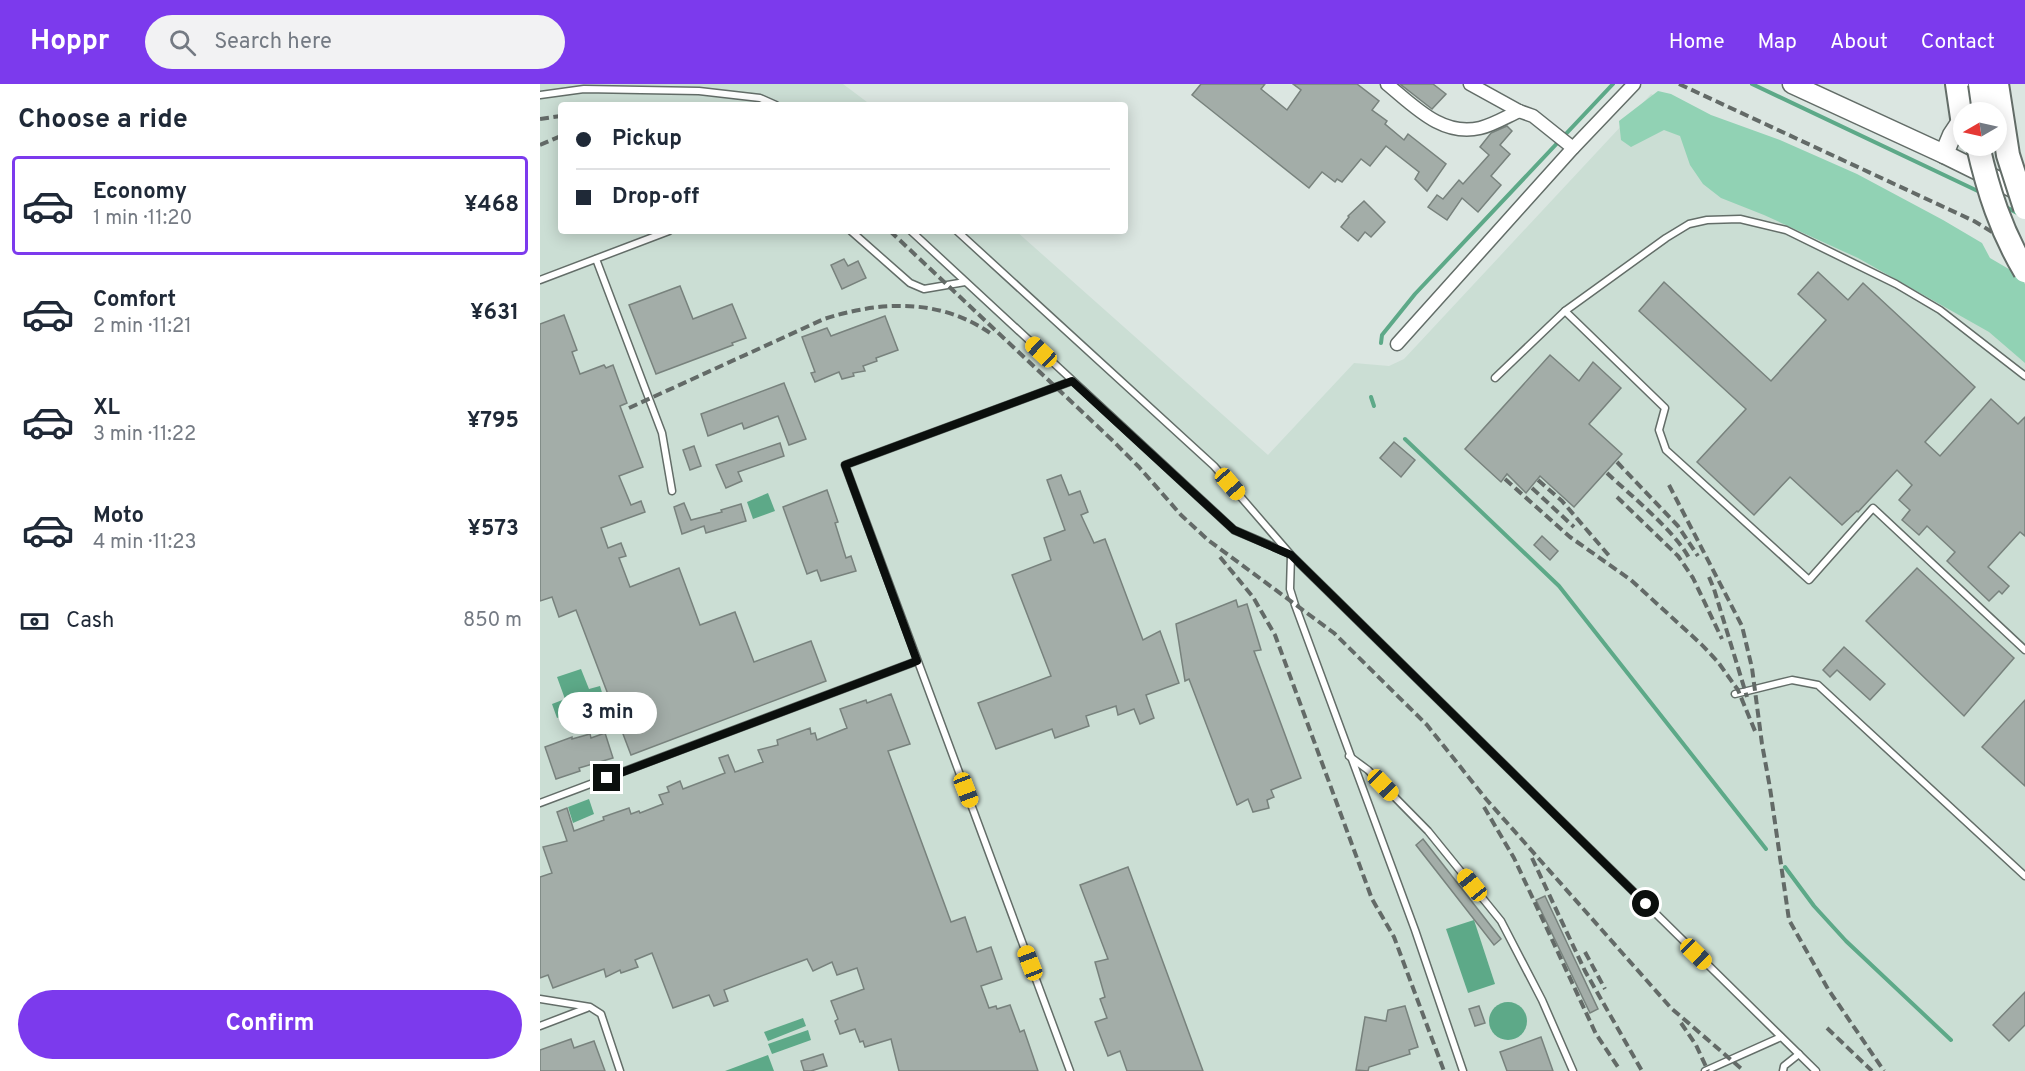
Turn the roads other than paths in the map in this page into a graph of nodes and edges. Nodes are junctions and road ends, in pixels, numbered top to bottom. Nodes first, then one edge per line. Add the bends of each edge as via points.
1 (1387, 84) edge
2 (1470, 84) edge
3 (1634, 84) edge
4 (1792, 84) edge
5 (1957, 84) edge
6 (1968, 84) edge
7 (1980, 84) edge
8 (1996, 84) edge
9 (2012, 84) edge
10 (540, 95) edge
11 (760, 98) junction
12 (765, 102) edge
13 (769, 102) edge
14 (1962, 102) edge
15 (1967, 102) edge
16 (1981, 102) edge
17 (1983, 102) edge
18 (1994, 102) edge
19 (1519, 111) junction
20 (1566, 142) junction
21 (1953, 146) edge
22 (1948, 156) junction
23 (1980, 156) edge
24 (1993, 156) edge
25 (2025, 160) edge
26 (2025, 194) edge
27 (2025, 208) edge
28 (661, 234) edge
29 (854, 234) edge
30 (914, 234) edge
31 (960, 234) edge
32 (2025, 245) edge
33 (596, 259) junction
34 (2025, 271) edge
35 (540, 280) edge
36 (965, 282) junction
37 (1565, 311) junction
38 (1397, 344) dead end
39 (2025, 376) edge
40 (1495, 378) dead end
41 (1072, 381) junction
42 (672, 491) dead end
43 (1291, 555) junction
44 (2025, 650) edge
45 (917, 661) junction
46 (1735, 694) dead end
47 (1349, 756) junction
48 (540, 802) edge
49 (2025, 876) edge
50 (540, 999) edge
51 (590, 1007) junction
52 (540, 1026) edge
53 (1781, 1036) junction
54 (1799, 1054) junction
55 (620, 1071) edge
56 (1070, 1071) edge
57 (1463, 1071) edge
58 (1573, 1071) edge
59 (1705, 1071) edge
60 (1783, 1071) edge
61 (1816, 1071) edge

1 - 19 street via 1430,119 1449,129 1481,128
2 - 19 street
3 - 20 street
4 - 22 street
5 - 14 highway
6 - 15 highway
7 - 17 highway, bridge
8 - 16 street
8 - 27 highway, bridge via 2008,155
9 - 18 street
9 - 25 highway
10 - 11 lane via 584,89 640,89
11 - 12 lane
11 - 13 lane
19 - 20 street via 1533,116
20 - 38 street
21 - 22 street
22 - 26 street
23 - 34 highway, bridge via 1997,215
24 - 32 highway via 2002,192
28 - 33 lane
29 - 36 lane via 910,283 924,289
30 - 36 lane
31 - 43 lane via 1214,466
33 - 35 lane
33 - 42 lane via 662,433
36 - 41 lane
37 - 39 lane via 1689,224 1740,219 1786,230 1896,284 1940,310
37 - 40 lane
37 - 44 lane via 1665,408 1659,430 1666,450 1809,580 1873,508
41 - 43 lane via 1234,530
41 - 45 lane via 845,465
43 - 47 lane via 1290,589
43 - 53 lane
45 - 48 lane
45 - 56 lane
46 - 49 lane via 1792,680 1818,685
47 - 57 lane
47 - 58 lane via 1428,831 1502,921
50 - 51 lane
51 - 52 lane
51 - 55 lane via 601,1014
53 - 54 lane
53 - 59 lane
54 - 60 lane
54 - 61 lane

